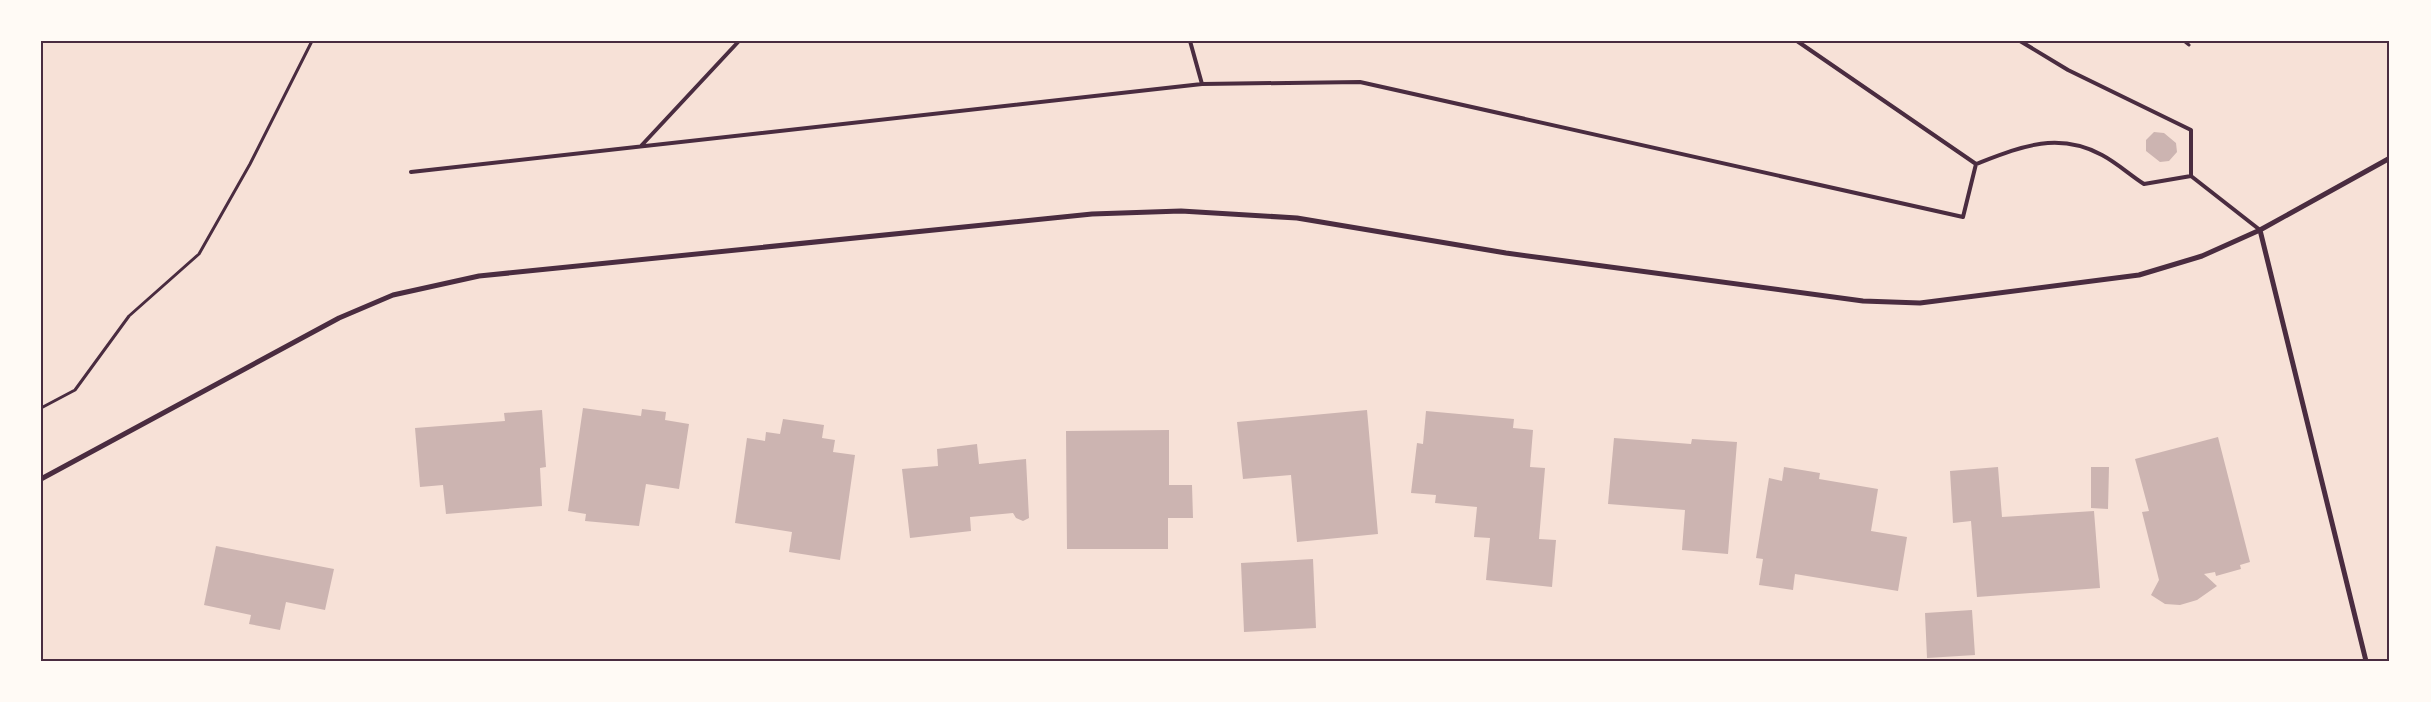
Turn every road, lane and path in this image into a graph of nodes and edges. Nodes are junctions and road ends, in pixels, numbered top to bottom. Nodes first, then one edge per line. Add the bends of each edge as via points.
1 (312, 41) edge
2 (738, 41) edge
3 (1190, 41) edge
4 (1797, 41) edge
5 (2020, 41) edge
6 (2184, 41) edge
7 (2189, 45) dead end
8 (1202, 84) junction
9 (641, 146) junction
10 (2390, 158) edge
11 (1976, 164) junction
12 (411, 172) dead end
13 (2191, 176) junction
14 (2260, 230) junction
15 (41, 408) edge
16 (41, 479) edge
17 (2366, 661) edge

1 - 15 path via 250,164 199,254 129,316 75,390
2 - 9 lane
3 - 8 lane
4 - 11 lane
5 - 13 lane via 2068,70 2190,130
6 - 7 path
8 - 9 lane
8 - 11 lane via 1360,82 1963,218
9 - 12 lane
10 - 14 street
11 - 13 lane via 2022,146 2061,141 2102,155 2144,184
13 - 14 lane
14 - 16 street via 2202,256 2139,275 1920,304 1863,301 1515,254 1297,218 1181,211 1092,214 479,276 393,295 339,318
14 - 17 street

